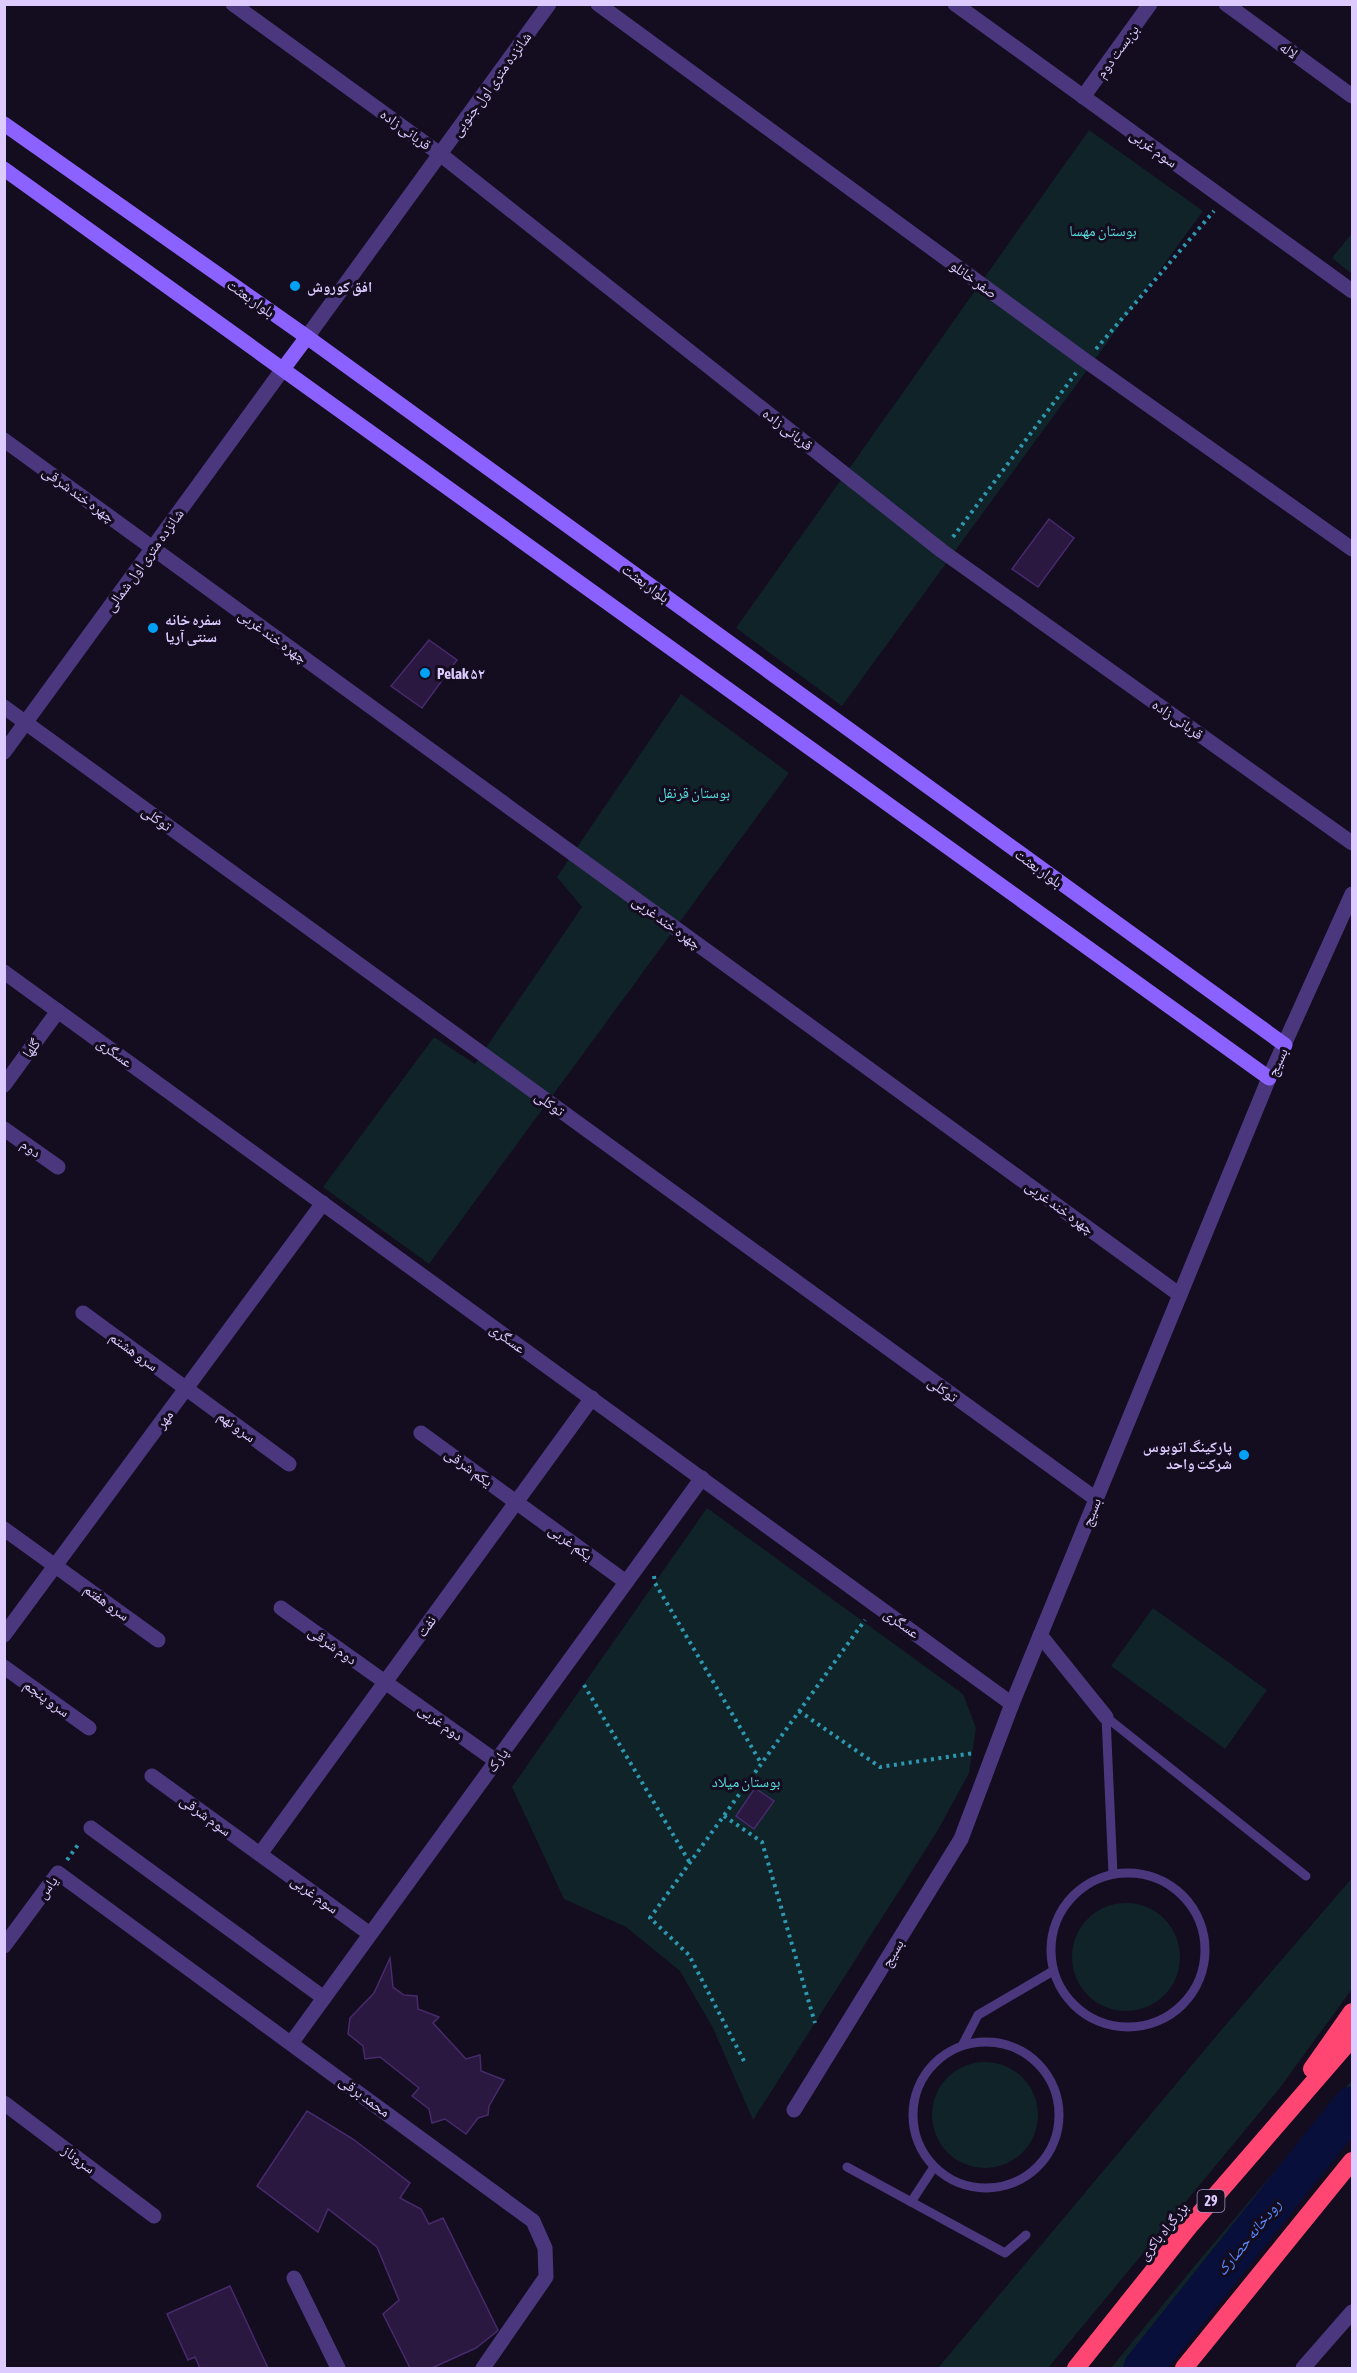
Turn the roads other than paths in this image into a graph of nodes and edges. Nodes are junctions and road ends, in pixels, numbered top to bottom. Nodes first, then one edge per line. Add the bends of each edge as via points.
1 (233, 4) edge
2 (549, 4) edge
3 (598, 4) edge
4 (955, 4) edge
5 (1150, 4) edge
6 (1226, 4) edge
7 (1353, 96) edge
8 (1083, 97) junction
9 (4, 124) edge
10 (440, 154) junction
11 (4, 169) edge
12 (1353, 291) edge
13 (307, 338) junction
14 (284, 369) junction
15 (4, 440) edge
16 (153, 548) junction
17 (1353, 549) edge
18 (4, 707) edge
19 (26, 722) junction
20 (4, 752) edge
21 (1353, 843) edge
22 (1353, 894) edge
23 (4, 972) edge
24 (58, 1011) junction
25 (1284, 1045) junction
26 (1269, 1078) junction
27 (4, 1085) edge
28 (4, 1129) edge
29 (58, 1167) dead end
30 (323, 1203) junction
31 (1180, 1295) junction
32 (83, 1313) dead end
33 (186, 1389) junction
34 (592, 1398) junction
35 (422, 1433) dead end
36 (289, 1464) dead end
37 (702, 1478) junction
38 (1096, 1500) junction
39 (517, 1502) junction
40 (4, 1528) edge
41 (56, 1565) junction
42 (626, 1582) junction
43 (281, 1608) dead end
44 (4, 1635) edge
45 (1040, 1635) junction
46 (158, 1640) dead end
47 (4, 1667) edge
48 (386, 1682) junction
49 (1012, 1704) junction
50 (1106, 1717) junction
51 (89, 1728) dead end
52 (496, 1761) junction
53 (152, 1776) dead end
54 (91, 1828) road end
55 (260, 1854) junction
56 (58, 1873) joint
57 (1113, 1874) junction
58 (1306, 1876) dead end
59 (370, 1934) junction
60 (4, 1946) edge
61 (1053, 1971) junction
62 (324, 1998) junction
63 (1353, 2012) edge
64 (1353, 2038) edge
65 (292, 2042) junction
66 (963, 2044) junction
67 (4, 2103) edge
68 (794, 2110) dead end
69 (1261, 2143) junction
70 (1353, 2161) edge
71 (847, 2167) dead end
72 (934, 2167) junction
73 (911, 2202) junction
74 (154, 2216) dead end
75 (1026, 2235) dead end
76 (294, 2278) dead end
77 (1353, 2312) edge
78 (338, 2368) edge
79 (483, 2368) edge
80 (1076, 2368) edge
81 (1184, 2368) edge
82 (1303, 2368) edge

1 - 10 street, قربانی زاده
2 - 10 street, شانزده متری اول جنوبی
3 - 17 street, صفر خانلو via 1086,361
4 - 8 street, سوم غربی
5 - 8 street, بن‌بست دوم
6 - 7 street, لاله
8 - 12 street, سوم غربی
9 - 13 street, بلوار بعثت
10 - 13 street, شانزده متری اول جنوبی
10 - 21 street, قربانی زاده via 942,551
11 - 14 street
13 - 14 street
13 - 25 street, بلوار بعثت
14 - 16 street, شانزده متری اول شمالی
14 - 26 street
15 - 16 street, چهره خند شرقی
16 - 19 street, شانزده متری اول شمالی
16 - 31 street, چهره خند غربی
18 - 19 street, توکلی
19 - 20 street, شانزده متری اول شمالی
19 - 38 street, توکلی
22 - 25 street, بسیج
23 - 24 street, عسگری
24 - 27 street, گلها
24 - 30 street, عسگری
25 - 26 street, بسیج
26 - 31 street, بسیج
28 - 29 street, دوم
30 - 33 street, مهر
30 - 34 street, عسگری
31 - 38 street, بسیج
32 - 33 street, سرو هشتم
33 - 36 street, سرو نهم
33 - 41 street, مهر
34 - 37 street, عسگری
34 - 39 street, نفت
35 - 39 street, یکم شرقی
37 - 42 street, پارک
37 - 49 street, عسگری
38 - 45 street, بسیج
39 - 42 street, یکم غربی
39 - 48 street, نفت
40 - 41 street, سرو هفتم
41 - 44 street, مهر
41 - 46 street, سرو هفتم
42 - 52 street, پارک
43 - 48 street, دوم شرقی
45 - 49 street, بسیج
45 - 50 street
47 - 51 street, سرو پنجم
48 - 52 street, دوم غربی
48 - 55 street, نفت
49 - 68 street, بسیج via 961,1839
50 - 57 lane
50 - 58 lane
52 - 59 street, پارک
53 - 55 street, سوم شرقی
54 - 62 street
55 - 59 street, سوم غربی
56 - 60 street, یاس
56 - 65 street, محمد برقی
57 - 61 lane via 1089,1883 1069,1900 1056,1922 1050,1946
57 - 61 lane via 1140,1873 1164,1882 1185,1898 1199,1920 1206,1945 1203,1971 1192,1995 1174,2013 1150,2025 1126,2028 1102,2023 1080,2011 1063,1993
59 - 62 street, پارک
61 - 66 lane via 978,2015
62 - 65 street, پارک
63 - 69 highway
64 - 69 highway, بزرگراه باکری / 29
65 - 79 street, محمد برقی via 534,2221 545,2248 546,2277
66 - 72 lane via 941,2056 924,2074 914,2097 912,2122 919,2147
66 - 72 lane via 988,2041 1013,2046 1034,2059 1050,2079 1059,2103 1059,2128 1051,2150 1037,2168 1019,2181 997,2188 974,2188 952,2181
67 - 74 street, سروناز
69 - 80 highway, بزرگراه باکری / 29
70 - 81 highway
71 - 73 lane
72 - 73 lane
73 - 75 lane via 1005,2253
76 - 78 street
77 - 82 street

